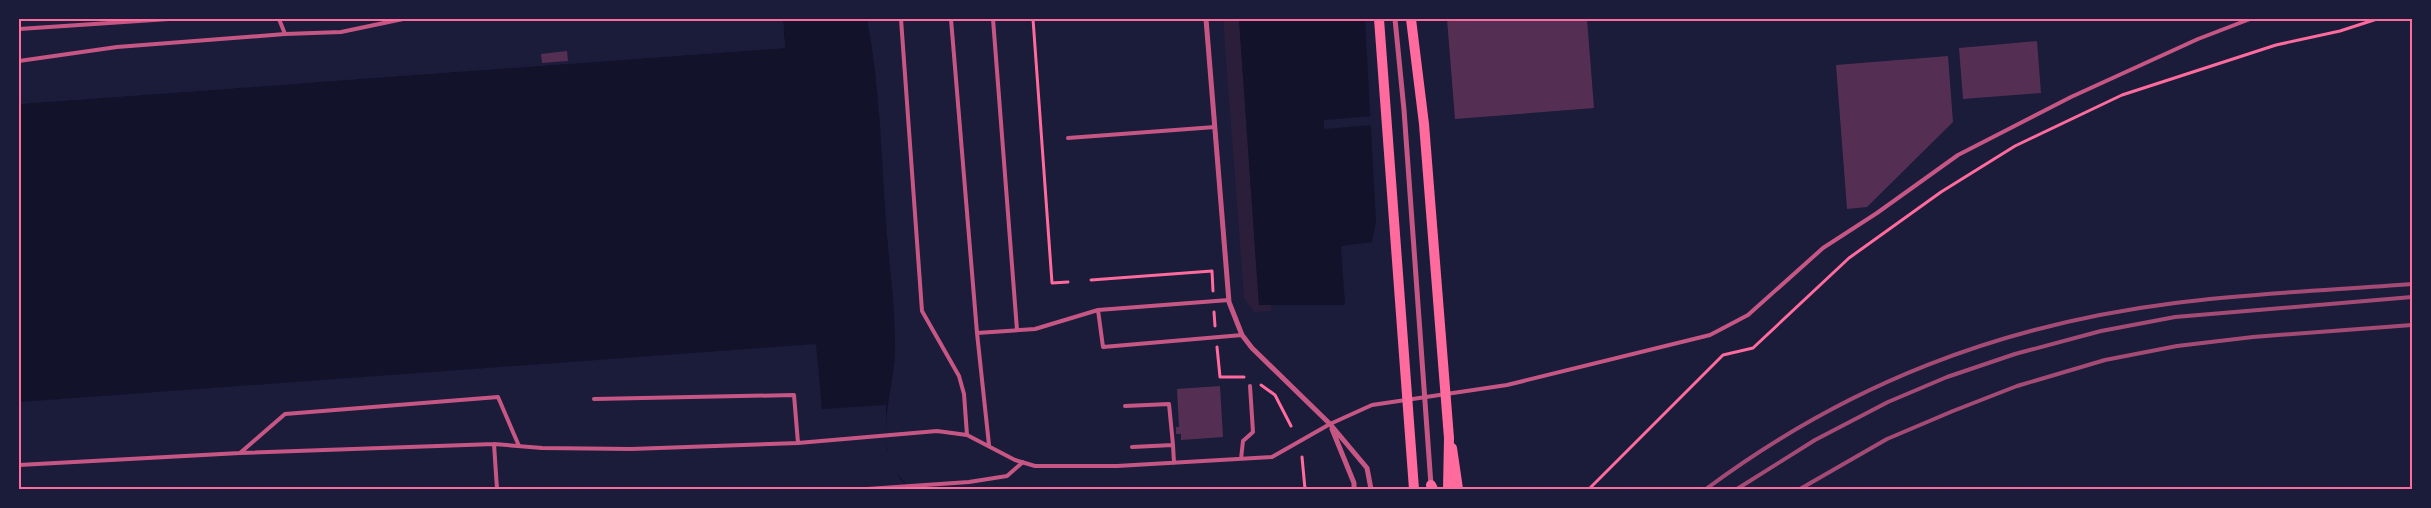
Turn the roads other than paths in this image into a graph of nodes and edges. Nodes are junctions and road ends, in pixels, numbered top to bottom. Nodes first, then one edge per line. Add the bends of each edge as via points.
1 (170, 19) edge
2 (279, 19) edge
3 (403, 19) edge
4 (901, 19) edge
5 (951, 19) edge
6 (993, 19) edge
7 (1206, 19) edge
8 (1379, 19) edge
9 (1395, 19) edge
10 (1411, 19) edge
11 (2250, 19) edge
12 (19, 29) edge
13 (285, 34) junction
14 (19, 61) edge
15 (1215, 127) junction
16 (1068, 138) dead end
17 (1229, 300) junction
18 (1098, 310) junction
19 (1017, 330) junction
20 (976, 333) junction
21 (1242, 335) junction
22 (1250, 386) dead end
23 (594, 399) dead end
24 (1125, 406) dead end
25 (1330, 424) junction
26 (967, 435) junction
27 (1449, 438) junction
28 (798, 443) junction
29 (494, 444) junction
30 (989, 445) junction
31 (1173, 445) junction
32 (520, 446) junction
33 (1132, 447) dead end
34 (240, 453) junction
35 (1241, 459) junction
36 (1023, 462) junction
37 (1174, 463) junction
38 (19, 465) edge
39 (1431, 488) edge
40 (497, 489) edge
41 (866, 489) edge
42 (1354, 489) edge
43 (1371, 489) edge
44 (1414, 489) edge
45 (1448, 489) edge
46 (1458, 489) edge

1 - 12 lane
2 - 13 lane
3 - 13 lane via 341,32
4 - 26 lane via 922,311 959,376 964,394
5 - 20 lane
6 - 19 lane
7 - 15 street
8 - 44 main road
9 - 39 street
10 - 27 main road via 1424,124
11 - 25 lane via 2190,42 2071,97 1958,155 1823,248 1748,315 1710,336 1507,385 1372,405
13 - 14 lane via 117,47
15 - 16 lane
15 - 17 street
17 - 18 lane
17 - 21 street
18 - 19 lane via 1045,327
18 - 21 lane via 1103,347
19 - 20 lane
20 - 30 lane
21 - 25 street
22 - 35 lane via 1253,432 1243,441
23 - 28 lane via 794,395
24 - 31 lane via 1169,404
25 - 35 lane via 1272,457
25 - 42 street
25 - 43 street via 1367,468
26 - 28 lane via 937,431
26 - 30 lane
27 - 45 main road
27 - 46 main road
28 - 32 lane via 631,449
29 - 32 lane
29 - 34 lane
29 - 40 lane
30 - 36 lane
31 - 33 lane
31 - 37 lane
32 - 34 lane via 498,396 286,414
34 - 38 lane
35 - 37 lane
36 - 37 lane via 1035,466 1066,467
36 - 41 lane via 1007,476

